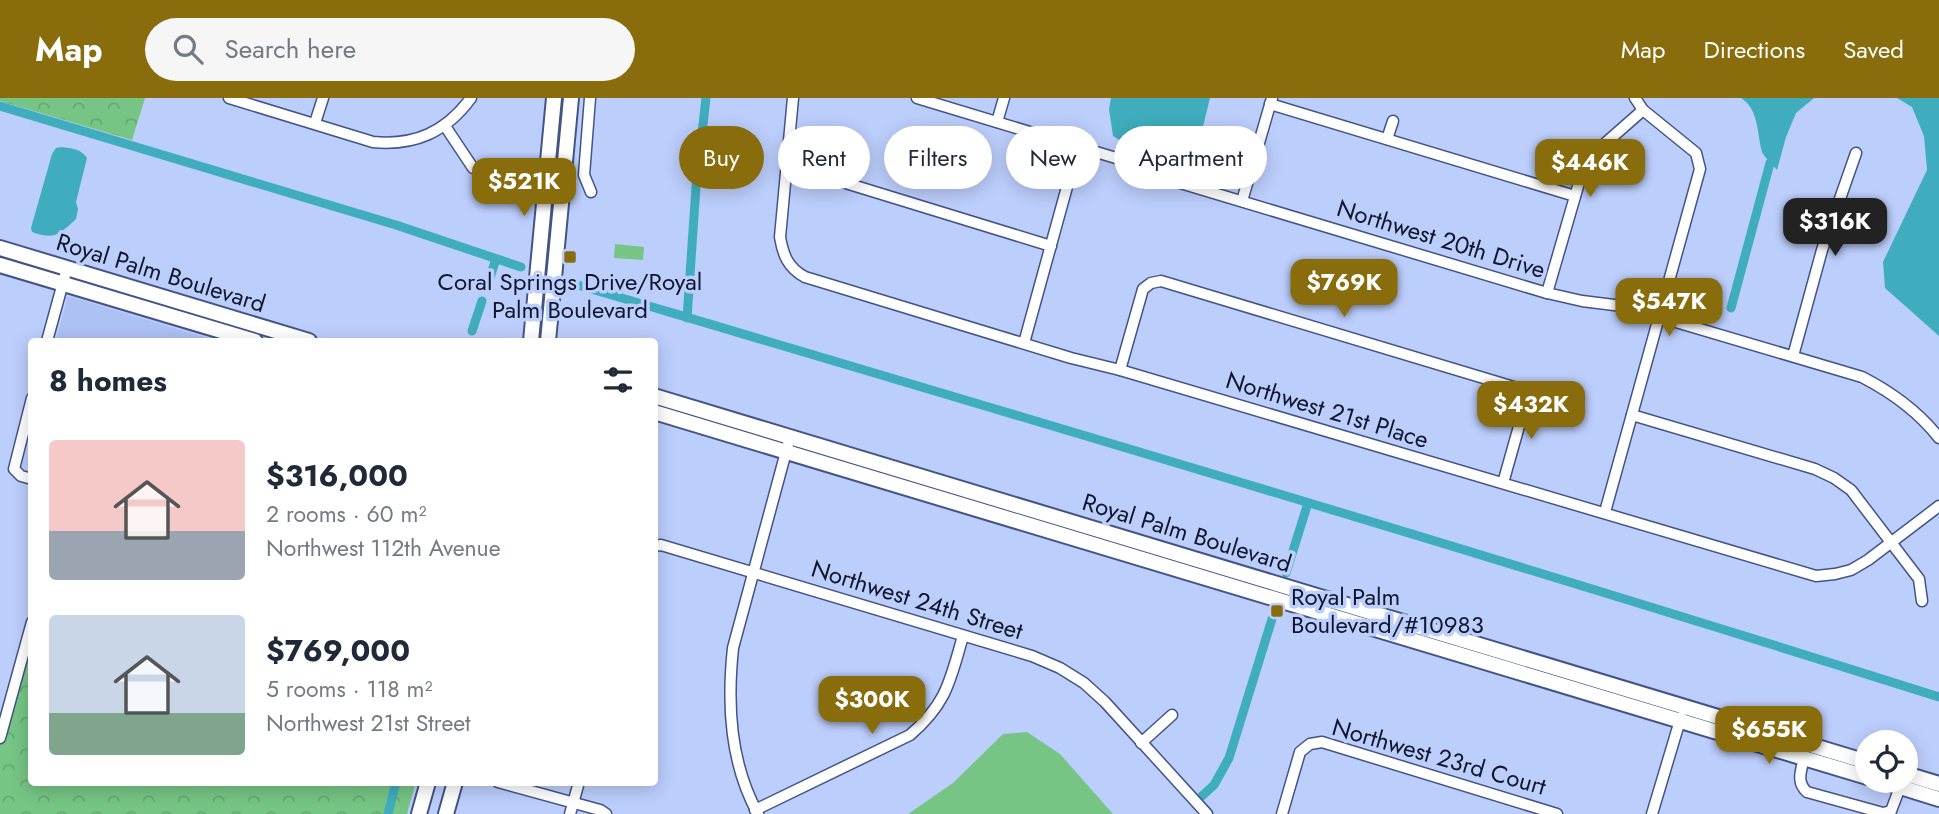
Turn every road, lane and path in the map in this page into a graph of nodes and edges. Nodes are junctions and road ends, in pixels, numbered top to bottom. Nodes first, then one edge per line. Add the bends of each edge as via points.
1 (229, 98) edge
2 (323, 98) edge
3 (471, 98) edge
4 (554, 98) edge
5 (571, 98) edge
6 (590, 98) edge
7 (793, 98) edge
8 (917, 98) edge
9 (1004, 98) edge
10 (1635, 98) edge
11 (1271, 101) edge
12 (1643, 110) junction
13 (1392, 121) dead end
14 (997, 122) junction
15 (315, 123) junction
16 (790, 126) edge
17 (1010, 126) edge
18 (445, 127) junction
19 (1387, 139) junction
20 (1856, 153) dead end
21 (1100, 154) edge
22 (473, 168) dead end
23 (785, 189) edge
24 (865, 189) edge
25 (1067, 189) edge
26 (591, 192) dead end
27 (1575, 196) junction
28 (1242, 201) junction
29 (1051, 246) junction
30 (0, 248) edge
31 (0, 265) edge
32 (67, 268) junction
33 (63, 284) junction
34 (1548, 293) junction
35 (1659, 318) junction
36 (48, 338) edge
37 (245, 338) edge
38 (299, 338) edge
39 (531, 338) edge
40 (548, 338) edge
41 (1024, 343) junction
42 (1793, 356) junction
43 (1120, 370) junction
44 (658, 398) edge
45 (658, 413) edge
46 (28, 414) edge
47 (1632, 415) junction
48 (1939, 438) edge
49 (788, 444) junction
50 (28, 478) edge
51 (1503, 483) junction
52 (1939, 506) edge
53 (1605, 512) junction
54 (1891, 541) junction
55 (658, 545) edge
56 (754, 573) junction
57 (1922, 601) dead end
58 (28, 636) edge
59 (963, 636) junction
60 (1682, 714) junction
61 (1172, 715) dead end
62 (0, 738) edge
63 (1141, 743) junction
64 (1804, 758) junction
65 (1855, 759) edge
66 (1855, 773) edge
67 (1918, 782) edge
68 (1939, 784) edge
69 (427, 786) edge
70 (454, 786) edge
71 (509, 786) edge
72 (578, 786) edge
73 (1918, 788) edge
74 (1899, 793) edge
75 (1939, 799) edge
76 (572, 809) edge
77 (757, 812) edge
78 (419, 814) edge
79 (446, 814) edge
80 (606, 814) edge
81 (1208, 814) edge
82 (1282, 814) edge
83 (1557, 814) edge
84 (1652, 814) edge

1 - 15 street
2 - 15 street
3 - 18 street
4 - 39 main road
5 - 40 main road
6 - 26 street via 584,175
7 - 16 street
8 - 14 street, Northwest 20th Drive
9 - 14 street
10 - 12 street
11 - 19 street
11 - 28 street
12 - 27 street via 1593,154
12 - 35 street via 1700,161
13 - 19 street
14 - 17 street, Northwest 20th Drive
15 - 18 street via 386,143 420,138
18 - 22 street
19 - 27 street
20 - 42 street via 1822,250
21 - 28 street, Northwest 20th Drive
23 - 41 street, Northwest 21st Place via 782,253 796,272
24 - 29 street
25 - 29 street
27 - 34 street
28 - 34 street, Northwest 20th Drive
29 - 41 street
30 - 32 main road, Royal Palm Boulevard
31 - 33 main road, Royal Palm Boulevard
32 - 33 street
32 - 38 main road, Royal Palm Boulevard
33 - 36 street
33 - 37 main road, Royal Palm Boulevard
34 - 35 street, Northwest 20th Drive via 1622,306
35 - 42 street, Northwest 20th Drive
35 - 47 street
41 - 43 street, Northwest 21st Place
42 - 48 street, Northwest 20th Drive via 1862,377 1890,392
43 - 51 street, Northwest 21st Place
43 - 51 street via 1143,289 1151,283 1161,281 1276,314 1517,388 1525,405
44 - 49 main road, Royal Palm Boulevard
45 - 49 main road, Royal Palm Boulevard
46 - 50 street via 14,469
47 - 53 street
47 - 54 street via 1834,478 1851,490
49 - 56 street
49 - 60 main road, Royal Palm Boulevard
51 - 53 street, Northwest 21st Place
52 - 54 street, Northwest 21st Place
53 - 54 street, Northwest 21st Place via 1816,576 1851,569
54 - 57 street via 1919,579
55 - 56 street, Northwest 24th Street
56 - 59 street, Northwest 24th Street
56 - 77 street via 733,648 729,684 736,750
58 - 62 street
59 - 63 street, Northwest 24th Street via 1060,668 1105,702
59 - 77 street via 939,705 910,735
60 - 64 main road, Royal Palm Boulevard
60 - 65 main road, Royal Palm Boulevard
60 - 84 street
61 - 63 street
63 - 81 street, Northwest 24th Street
64 - 66 main road, Royal Palm Boulevard
64 - 74 street via 1799,778 1807,792 1883,813 1891,811
67 - 68 main road
69 - 78 main road
70 - 79 main road
71 - 76 street
72 - 76 street
73 - 75 main road
76 - 80 street
82 - 83 street, Northwest 23rd Court via 1300,752 1322,742

